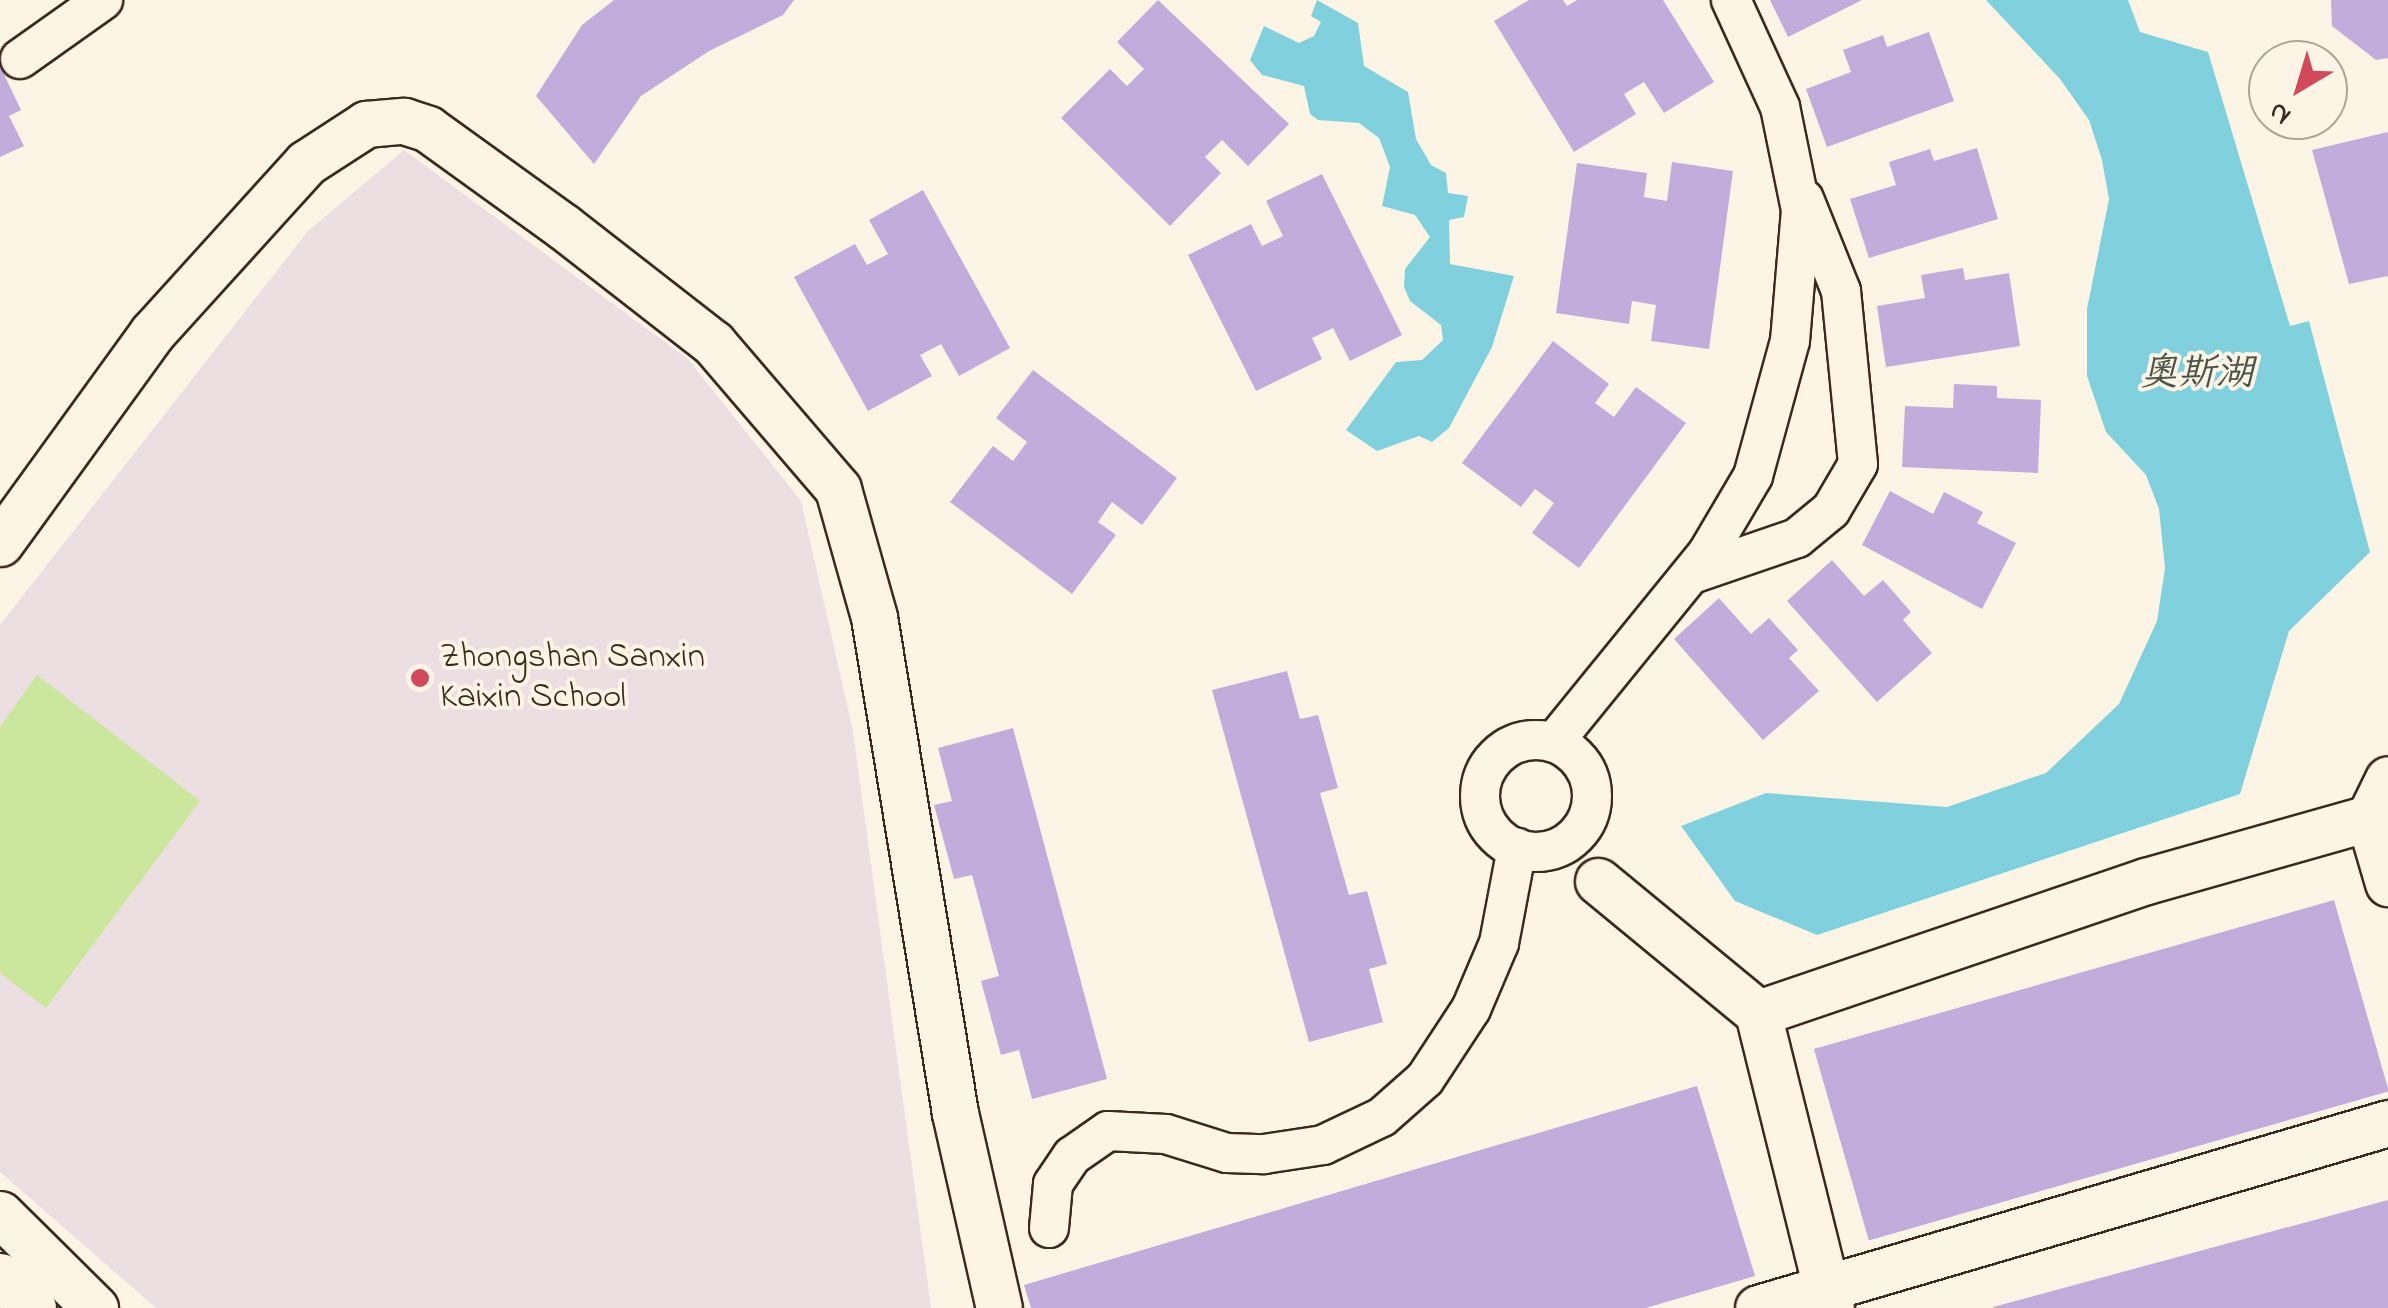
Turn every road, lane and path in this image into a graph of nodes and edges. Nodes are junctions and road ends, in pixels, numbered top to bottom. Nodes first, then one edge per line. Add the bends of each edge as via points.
1 (102, 0) edge
2 (1731, 0) edge
3 (20, 59) dead end
4 (1797, 188) junction
5 (2, 537) edge
6 (1692, 574) junction
7 (1554, 742) junction
8 (2378, 799) edge
9 (1562, 846) junction
10 (1517, 848) junction
11 (1598, 881) joint
12 (2388, 883) edge
13 (1758, 1013) junction
14 (2388, 1123) edge
15 (0, 1214) edge
16 (1049, 1228) dead end
17 (0, 1276) edge
18 (1829, 1298) edge
19 (32, 1308) edge
20 (95, 1308) edge
21 (999, 1308) edge
22 (1758, 1308) edge

1 - 3 street
2 - 4 street via 1780,106
4 - 6 street via 1802,210 1786,358 1753,476
4 - 6 street via 1815,214 1840,292 1858,464 1831,510 1797,538
5 - 21 street via 152,333 306,163 366,124 404,121 428,128 564,226 713,342 838,489 874,617 954,1112
6 - 7 street
7 - 9 street via 1584,764 1591,782 1588,819
7 - 10 street via 1522,741 1485,770 1484,817
8 - 12 street
8 - 13 street
9 - 10 street
9 - 11 street
10 - 16 street via 1499,942 1471,1009 1425,1079 1382,1117 1323,1145 1264,1154 1227,1152 1166,1134 1108,1131 1072,1156 1053,1184
11 - 13 street
13 - 18 street
14 - 18 street
15 - 20 street
17 - 19 street
18 - 22 street

